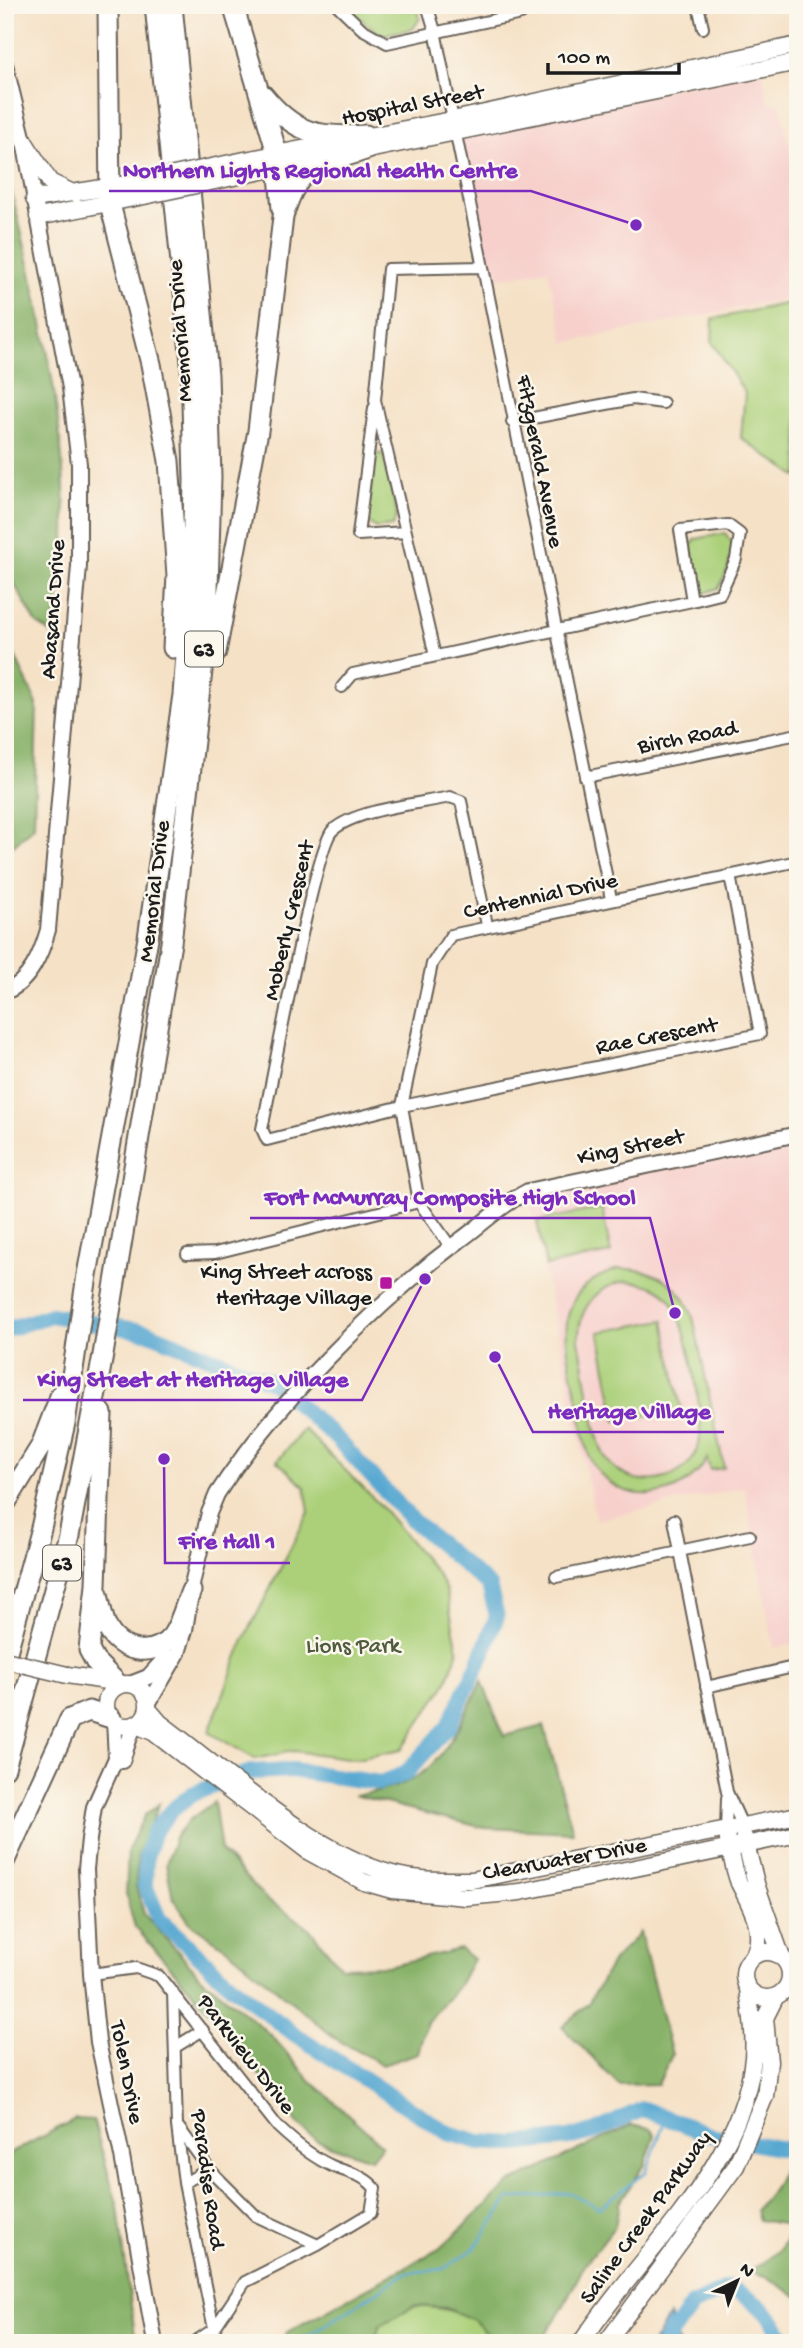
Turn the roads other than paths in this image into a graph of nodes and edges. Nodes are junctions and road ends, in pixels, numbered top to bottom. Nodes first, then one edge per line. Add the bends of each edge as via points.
1 (108, 5) edge
2 (155, 5) edge
3 (172, 5) edge
4 (233, 5) edge
5 (337, 5) edge
6 (427, 5) edge
7 (534, 5) edge
8 (698, 5) edge
9 (703, 27) dead end
10 (435, 31) junction
11 (798, 45) edge
12 (798, 62) edge
13 (5, 64) edge
14 (259, 90) junction
15 (454, 127) junction
16 (23, 141) junction
17 (367, 142) junction
18 (277, 160) junction
19 (75, 194) junction
20 (109, 196) junction
21 (34, 199) junction
22 (38, 216) junction
23 (283, 218) junction
24 (482, 267) junction
25 (375, 400) junction
26 (663, 403) dead end
27 (512, 422) junction
28 (405, 532) junction
29 (692, 601) junction
30 (555, 631) junction
31 (435, 656) junction
32 (342, 687) dead end
33 (798, 734) edge
34 (585, 777) junction
35 (187, 805) junction
36 (163, 834) junction
37 (798, 861) edge
38 (730, 875) junction
39 (611, 899) junction
40 (487, 925) junction
41 (5, 992) edge
42 (402, 1107) junction
43 (798, 1134) edge
44 (419, 1202) junction
45 (450, 1246) junction
46 (187, 1254) dead end
47 (75, 1354) junction
48 (103, 1355) junction
49 (5, 1504) edge
50 (674, 1520) dead end
51 (750, 1536) dead end
52 (681, 1551) junction
53 (556, 1577) dead end
54 (96, 1586) junction
55 (191, 1591) junction
56 (187, 1614) junction
57 (5, 1660) edge
58 (798, 1666) edge
59 (67, 1675) junction
60 (124, 1683) junction
61 (706, 1688) junction
62 (148, 1706) junction
63 (111, 1714) junction
64 (135, 1725) junction
65 (157, 1728) junction
66 (5, 1768) edge
67 (727, 1792) junction
68 (94, 1807) junction
69 (798, 1815) edge
70 (734, 1829) junction
71 (294, 1832) junction
72 (798, 1834) edge
73 (738, 1847) junction
74 (5, 1860) edge
75 (754, 1955) junction
76 (789, 1962) edge
77 (91, 1974) junction
78 (787, 1988) edge
79 (748, 1989) junction
80 (173, 1992) junction
81 (203, 2030) junction
82 (177, 2046) junction
83 (177, 2126) junction
84 (209, 2169) junction
85 (184, 2183) junction
86 (318, 2245) junction
87 (214, 2329) junction
88 (155, 2343) edge
89 (193, 2343) edge
90 (581, 2343) edge
91 (606, 2343) edge

1 - 20 highway
2 - 36 highway, Memorial Drive / 63 via 191,362 194,480 183,695
3 - 35 highway, Memorial Drive / 63 via 208,375 211,477 207,627
4 - 14 highway
5 - 10 street via 362,29 387,43
6 - 10 street, Fitzgerald Avenue
7 - 10 street via 521,14
8 - 9 street
10 - 15 street, Fitzgerald Avenue
11 - 15 main road, Hospital Street
12 - 15 main road, Hospital Street
13 - 16 street, Abasand Drive
14 - 17 highway via 280,116 304,131
14 - 18 highway
15 - 17 main road, Hospital Street
15 - 24 street, Fitzgerald Avenue
16 - 19 main road via 50,181
16 - 21 street, Abasand Drive
17 - 18 main road, Hospital Street
17 - 23 highway via 298,178
18 - 20 main road, Hospital Street, bridge
18 - 23 highway
19 - 20 main road, Hospital Street
19 - 21 main road, Hospital Street
20 - 22 main road
20 - 36 highway via 151,364 169,461 177,576
21 - 22 street, Abasand Drive
22 - 41 street, Abasand Drive via 76,427 79,556 48,930 32,969
23 - 35 highway via 258,431
24 - 25 street via 388,269
24 - 27 street, Fitzgerald Avenue
25 - 28 street
25 - 28 street via 358,535
26 - 27 street via 633,399
27 - 30 street, Fitzgerald Avenue
28 - 31 street
29 - 29 street via 720,594 736,559 740,534 728,525 680,530
29 - 30 street
30 - 31 street
30 - 34 street, Fitzgerald Avenue
31 - 32 street via 353,674
33 - 34 street, Birch Road
34 - 39 street, Fitzgerald Avenue
35 - 48 highway, Memorial Drive / 63 via 171,943
36 - 47 highway, Memorial Drive / 63
37 - 38 street, Centennial Drive
38 - 39 street, Centennial Drive
38 - 42 street, Rae Crescent via 760,1034
39 - 40 street, Centennial Drive
40 - 42 street, Centennial Drive via 451,935 432,964
40 - 42 street, Moberly Crescent via 461,801 450,797 347,819 330,832 311,895 262,1129 267,1140
42 - 44 street, Centennial Drive
43 - 45 street, King Street via 528,1191 509,1200
44 - 45 street, Centennial Drive
44 - 46 street via 215,1253
45 - 55 street, King Street via 383,1305 306,1385 217,1494
47 - 49 highway via 41,1446
47 - 57 highway, Memorial Drive / 63 via 60,1450
48 - 54 highway
48 - 66 highway, Memorial Drive / 63 via 69,1535
50 - 52 street
51 - 52 street
52 - 53 street
52 - 61 street
54 - 55 highway via 107,1627 122,1645 140,1651 158,1648 171,1636
54 - 60 highway via 89,1650 95,1661
55 - 56 street, King Street
56 - 60 street, King Street via 164,1661 148,1677
56 - 62 street, King Street via 178,1653
57 - 59 main road, bridge
58 - 61 street
59 - 60 main road
59 - 63 main road via 95,1691
60 - 62 main road via 142,1690
60 - 63 main road via 113,1690
61 - 67 street
62 - 64 main road
62 - 65 main road, Clearwater Drive
63 - 64 main road via 121,1725
63 - 68 street, Tolen Drive via 116,1758
63 - 74 highway via 89,1711 70,1719
64 - 65 main road, Clearwater Drive
64 - 68 street, Tolen Drive via 119,1769
65 - 71 main road, Clearwater Drive
67 - 70 street
67 - 70 street
68 - 77 street, Tolen Drive via 86,1869
69 - 70 main road, Clearwater Drive
70 - 71 main road, Clearwater Drive via 472,1880 392,1874
70 - 73 main road
71 - 73 main road, Clearwater Drive via 309,1852 364,1882 391,1890 466,1897 520,1892
72 - 73 main road, Clearwater Drive
73 - 75 main road via 738,1881 757,1923 759,1946
73 - 76 main road
75 - 76 main road via 769,1952
75 - 79 main road via 743,1975
76 - 78 main road
77 - 80 street, Parkview Drive via 145,1969
77 - 88 street, Tolen Drive via 98,2042
78 - 79 main road via 761,1997
78 - 91 main road, Saline Creek Parkway via 765,2018 769,2062 765,2096 729,2179
79 - 90 main road, Saline Creek Parkway via 753,2056 745,2097 729,2137 707,2174
80 - 81 street, Parkview Drive
80 - 82 street, Paradise Road
81 - 82 street
81 - 86 street, Parkview Drive via 296,2144 375,2188 371,2213
82 - 83 street, Paradise Road
83 - 84 street
83 - 85 street, Paradise Road
84 - 85 street
84 - 86 street via 256,2216
85 - 87 street, Paradise Road
86 - 87 street via 245,2282
87 - 89 street

